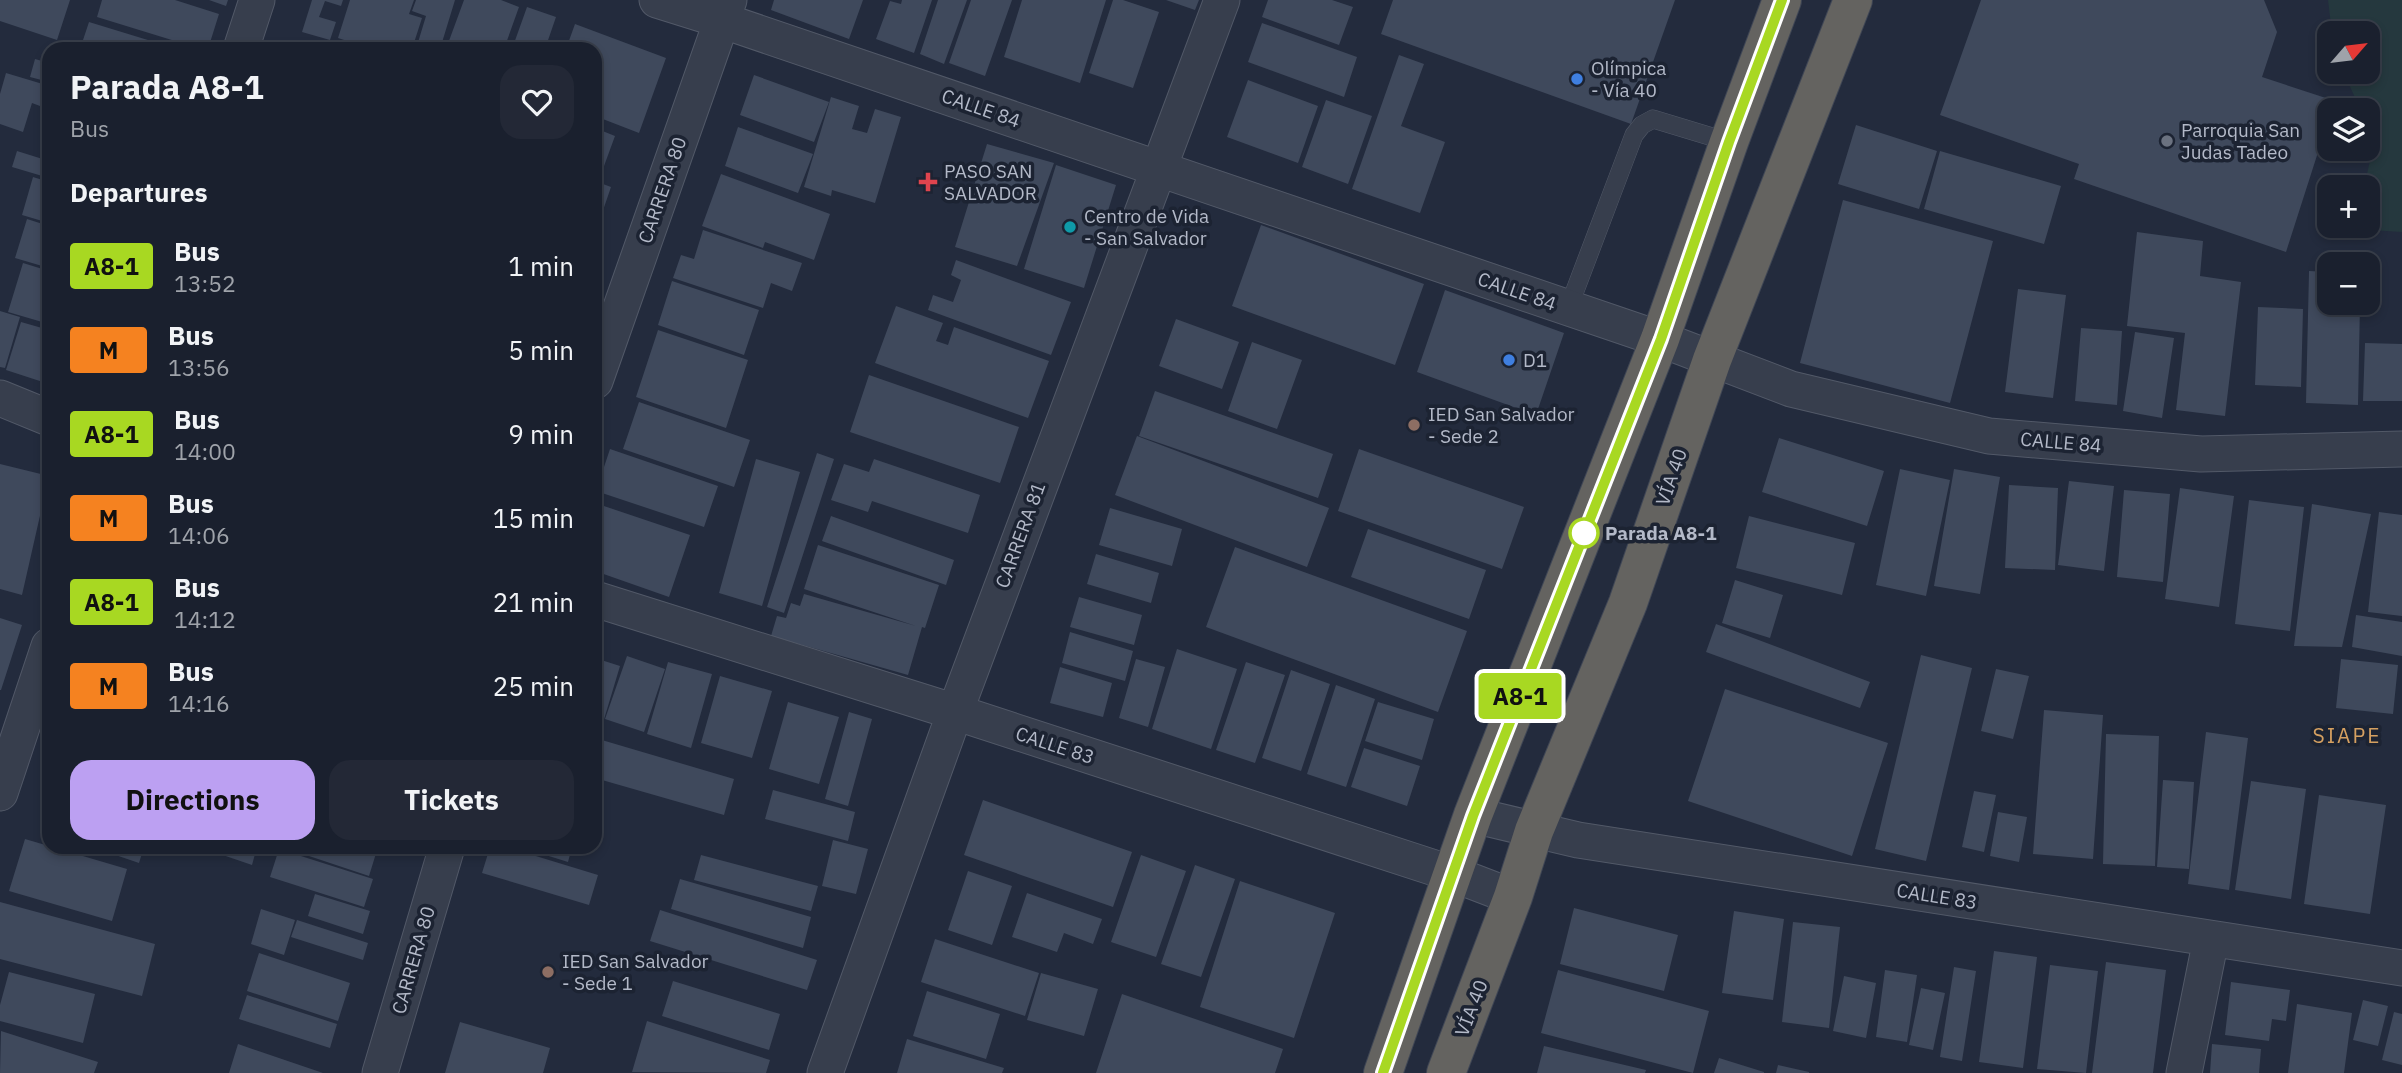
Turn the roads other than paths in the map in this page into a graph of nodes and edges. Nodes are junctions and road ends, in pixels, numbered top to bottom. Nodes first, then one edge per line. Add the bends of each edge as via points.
1 (257, 0) edge
2 (657, 0) edge
3 (1222, 0) edge
4 (1782, 0) edge
5 (1853, 0) edge
6 (725, 10) edge
7 (243, 42) edge
8 (1729, 142) junction
9 (1158, 167) junction
10 (1568, 309) junction
11 (1661, 339) junction
12 (1712, 360) junction
13 (602, 361) edge
14 (0, 398) edge
15 (42, 415) edge
16 (2402, 449) edge
17 (602, 601) edge
18 (42, 667) edge
19 (955, 712) junction
20 (0, 793) edge
21 (1473, 816) junction
22 (1534, 831) junction
23 (445, 854) edge
24 (1453, 874) junction
25 (1513, 897) junction
26 (2211, 939) junction
27 (2402, 968) edge
28 (380, 1073) edge
29 (825, 1073) edge
30 (1383, 1073) edge
31 (1446, 1073) edge
32 (2184, 1073) edge

1 - 7 street
2 - 6 street, CALLE 84
3 - 9 street, CARRERA 81
4 - 8 highway
5 - 12 highway, VÍA 40
6 - 9 street, CALLE 84
6 - 13 street, CARRERA 80
8 - 10 lane via 1653,119 1642,125 1634,135
8 - 11 highway
9 - 10 street, CALLE 84
9 - 19 street, CARRERA 81
10 - 11 street, CALLE 84
11 - 12 street, CALLE 84
11 - 21 highway
12 - 16 street, CALLE 84 via 1791,389 1989,436 2201,454
12 - 22 highway, VÍA 40 via 1628,603
14 - 15 street
17 - 19 street, CALLE 83
18 - 20 street
19 - 24 street, CALLE 83
19 - 29 street, CARRERA 81
21 - 22 street, CALLE 83
21 - 24 highway
22 - 25 highway, VÍA 40
22 - 26 street, CALLE 83
23 - 28 street, CARRERA 80
24 - 25 street, CALLE 83
24 - 30 highway
25 - 31 highway, VÍA 40
26 - 27 street, CALLE 83
26 - 32 street

